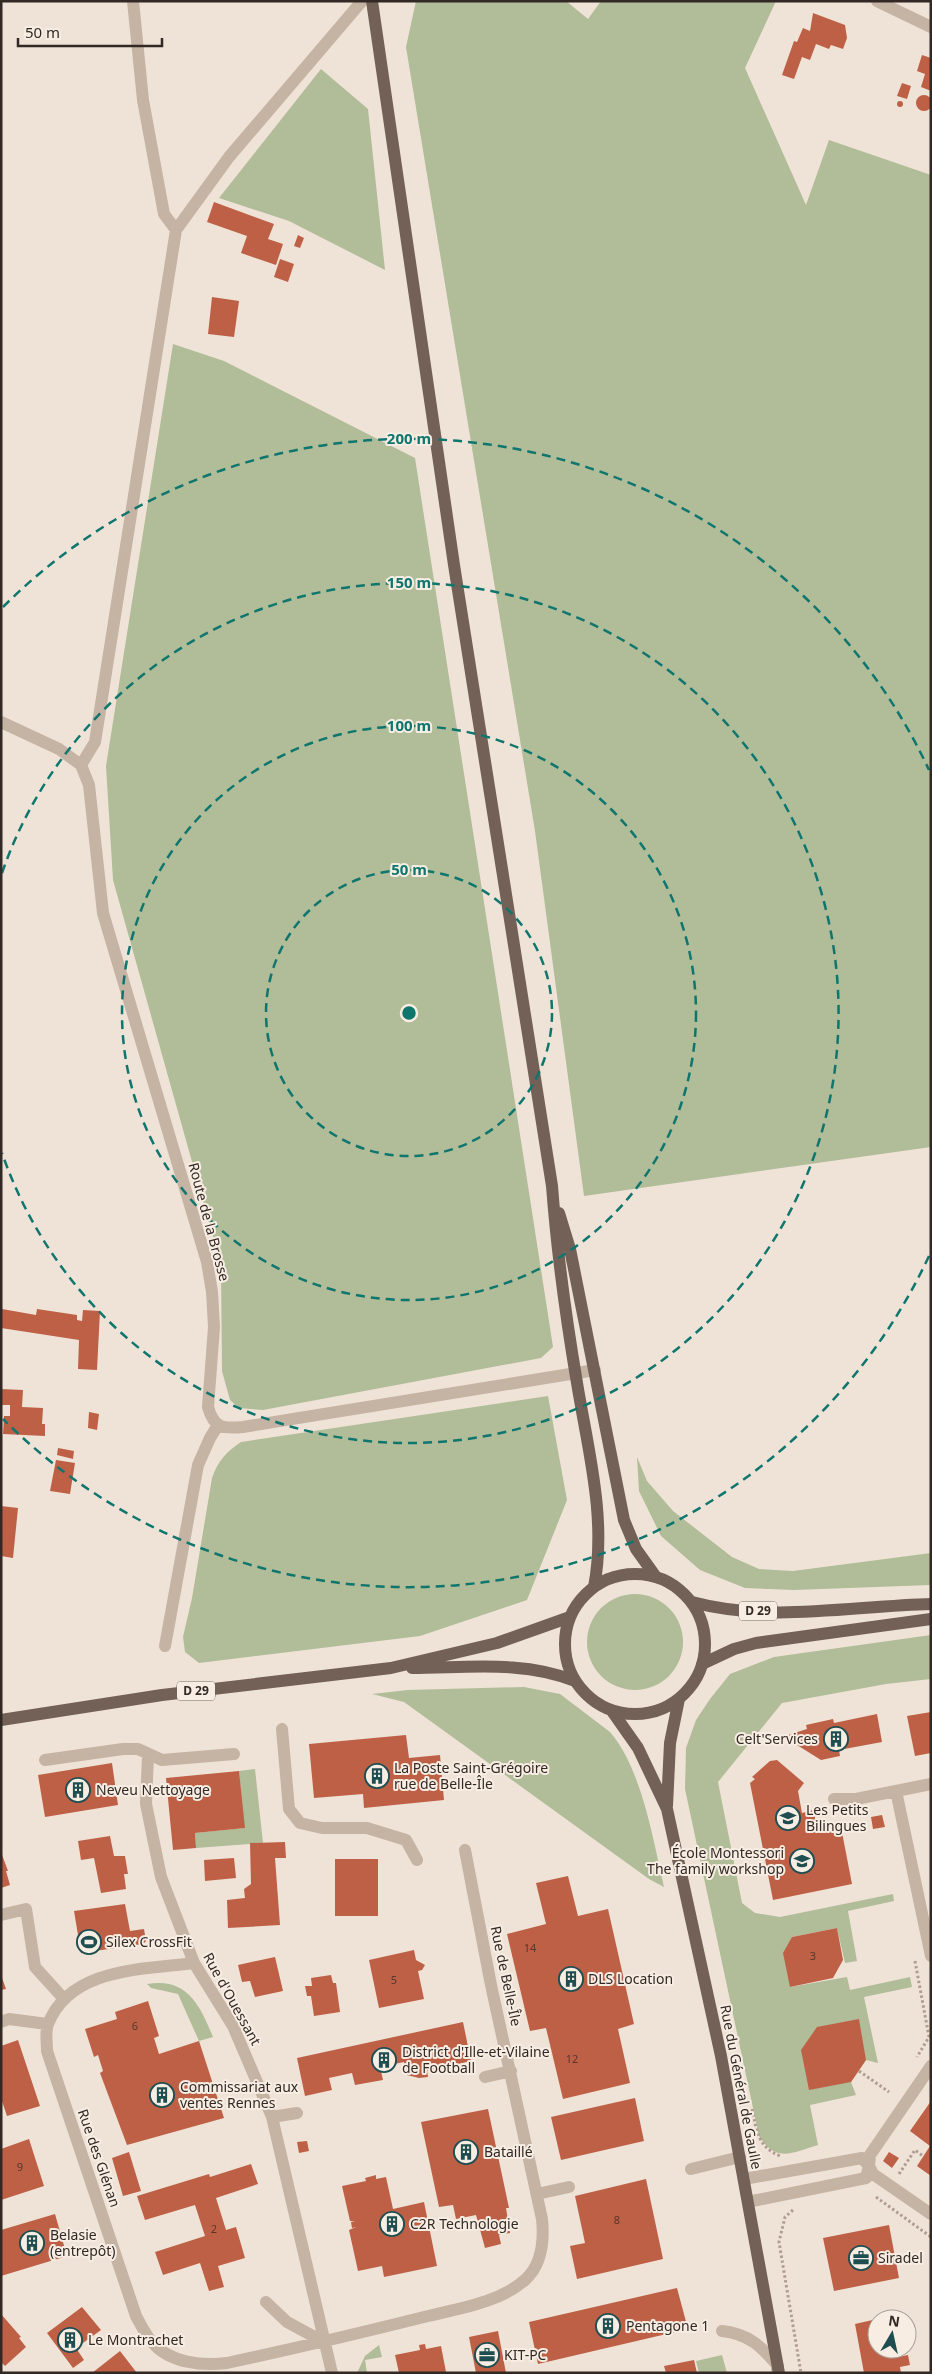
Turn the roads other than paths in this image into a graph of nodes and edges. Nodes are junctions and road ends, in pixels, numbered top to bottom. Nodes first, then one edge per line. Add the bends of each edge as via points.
1 (133, 1) edge
2 (362, 1) edge
3 (372, 1) edge
4 (878, 1) edge
5 (931, 27) edge
6 (176, 230) junction
7 (1, 722) edge
8 (81, 765) junction
9 (552, 1186) junction
10 (595, 1370) junction
11 (575, 1373) junction
12 (218, 1426) junction
13 (656, 1577) junction
14 (594, 1587) junction
15 (692, 1602) junction
16 (931, 1604) edge
17 (570, 1618) junction
18 (931, 1620) edge
19 (166, 1646) dead end
20 (702, 1664) junction
21 (391, 1668) junction
22 (575, 1681) junction
23 (679, 1699) junction
24 (612, 1711) junction
25 (1, 1720) edge
26 (282, 1729) dead end
27 (234, 1754) dead end
28 (148, 1756) junction
29 (45, 1760) dead end
30 (931, 1784) edge
31 (896, 1791) junction
32 (834, 1799) dead end
33 (667, 1808) junction
34 (465, 1850) dead end
35 (418, 1860) dead end
36 (1, 1915) edge
37 (928, 1926) edge
38 (931, 1956) edge
39 (194, 1963) junction
40 (64, 1999) junction
41 (1, 2022) edge
42 (47, 2024) junction
43 (931, 2066) edge
44 (511, 2071) junction
45 (485, 2077) dead end
46 (298, 2113) dead end
47 (272, 2117) junction
48 (740, 2158) junction
49 (869, 2166) junction
50 (691, 2169) dead end
51 (744, 2179) junction
52 (569, 2186) dead end
53 (537, 2194) junction
54 (748, 2202) junction
55 (931, 2214) edge
56 (266, 2302) dead end
57 (722, 2331) dead end
58 (324, 2342) junction
59 (778, 2370) edge
60 (332, 2373) edge

1 - 6 street via 143,100 160,195 164,214
2 - 6 street via 229,157
3 - 9 main road via 456,584
4 - 5 street
6 - 8 street via 95,742
7 - 8 street via 60,749
8 - 12 street, Route de la Brosse via 89,785 103,913 207,1262 214,1327 208,1407
9 - 10 main road via 570,1249
9 - 11 main road via 557,1251
10 - 11 street
10 - 13 main road via 624,1520 636,1549
11 - 12 street via 243,1427
11 - 14 main road via 598,1509 598,1559
12 - 19 street via 198,1465
13 - 14 main road via 624,1575
13 - 15 main road via 682,1591
14 - 17 main road via 576,1606
15 - 16 main road, D 29 via 728,1609 781,1612
15 - 20 main road via 704,1632
17 - 21 main road, D 29 via 497,1643
17 - 22 main road via 565,1633 565,1650
18 - 20 main road, D 29 via 756,1643
20 - 23 main road via 693,1683
21 - 22 main road, D 29 via 525,1667
21 - 25 main road, D 29 via 162,1695
22 - 24 main road via 591,1699
23 - 24 main road via 647,1713
23 - 33 main road, Rue du Général de Gaulle via 670,1743
24 - 33 main road, Rue du Général de Gaulle via 638,1748
26 - 35 street via 288,1809 300,1823 322,1828 367,1828 391,1835 406,1840
27 - 28 street via 162,1760
28 - 29 street via 138,1749 123,1749
28 - 39 street, Rue d'Ouessant via 146,1804 154,1848 161,1877
30 - 31 street
31 - 32 street via 856,1799
31 - 37 street
33 - 48 main road, Rue du Général de Gaulle
34 - 44 street, Rue de Belle-Île
36 - 40 street via 26,1909 35,1967
37 - 38 street
39 - 40 street via 109,1974 85,1982
39 - 47 street, Rue d'Ouessant via 232,2026
40 - 42 street
41 - 42 street via 9,2019
42 - 58 street, Rue des Glénan via 47,2050 136,2316 152,2343 166,2355 186,2362 214,2364
43 - 49 street via 870,2155
44 - 45 street
44 - 53 street, Rue de Belle-Île
46 - 47 street
47 - 58 street, Rue d'Ouessant
48 - 50 street
48 - 51 main road, Rue du Général de Gaulle
49 - 51 street via 862,2158
49 - 54 street via 866,2178
49 - 55 street via 873,2174
51 - 54 main road, Rue du Général de Gaulle
52 - 53 street
53 - 58 street, Rue de Belle-Île via 544,2236 541,2253 528,2278 514,2289 485,2301
54 - 59 main road, Rue du Général de Gaulle
56 - 58 street via 287,2322
57 - 59 street via 735,2332 759,2344
58 - 60 street, Rue d'Ouessant

